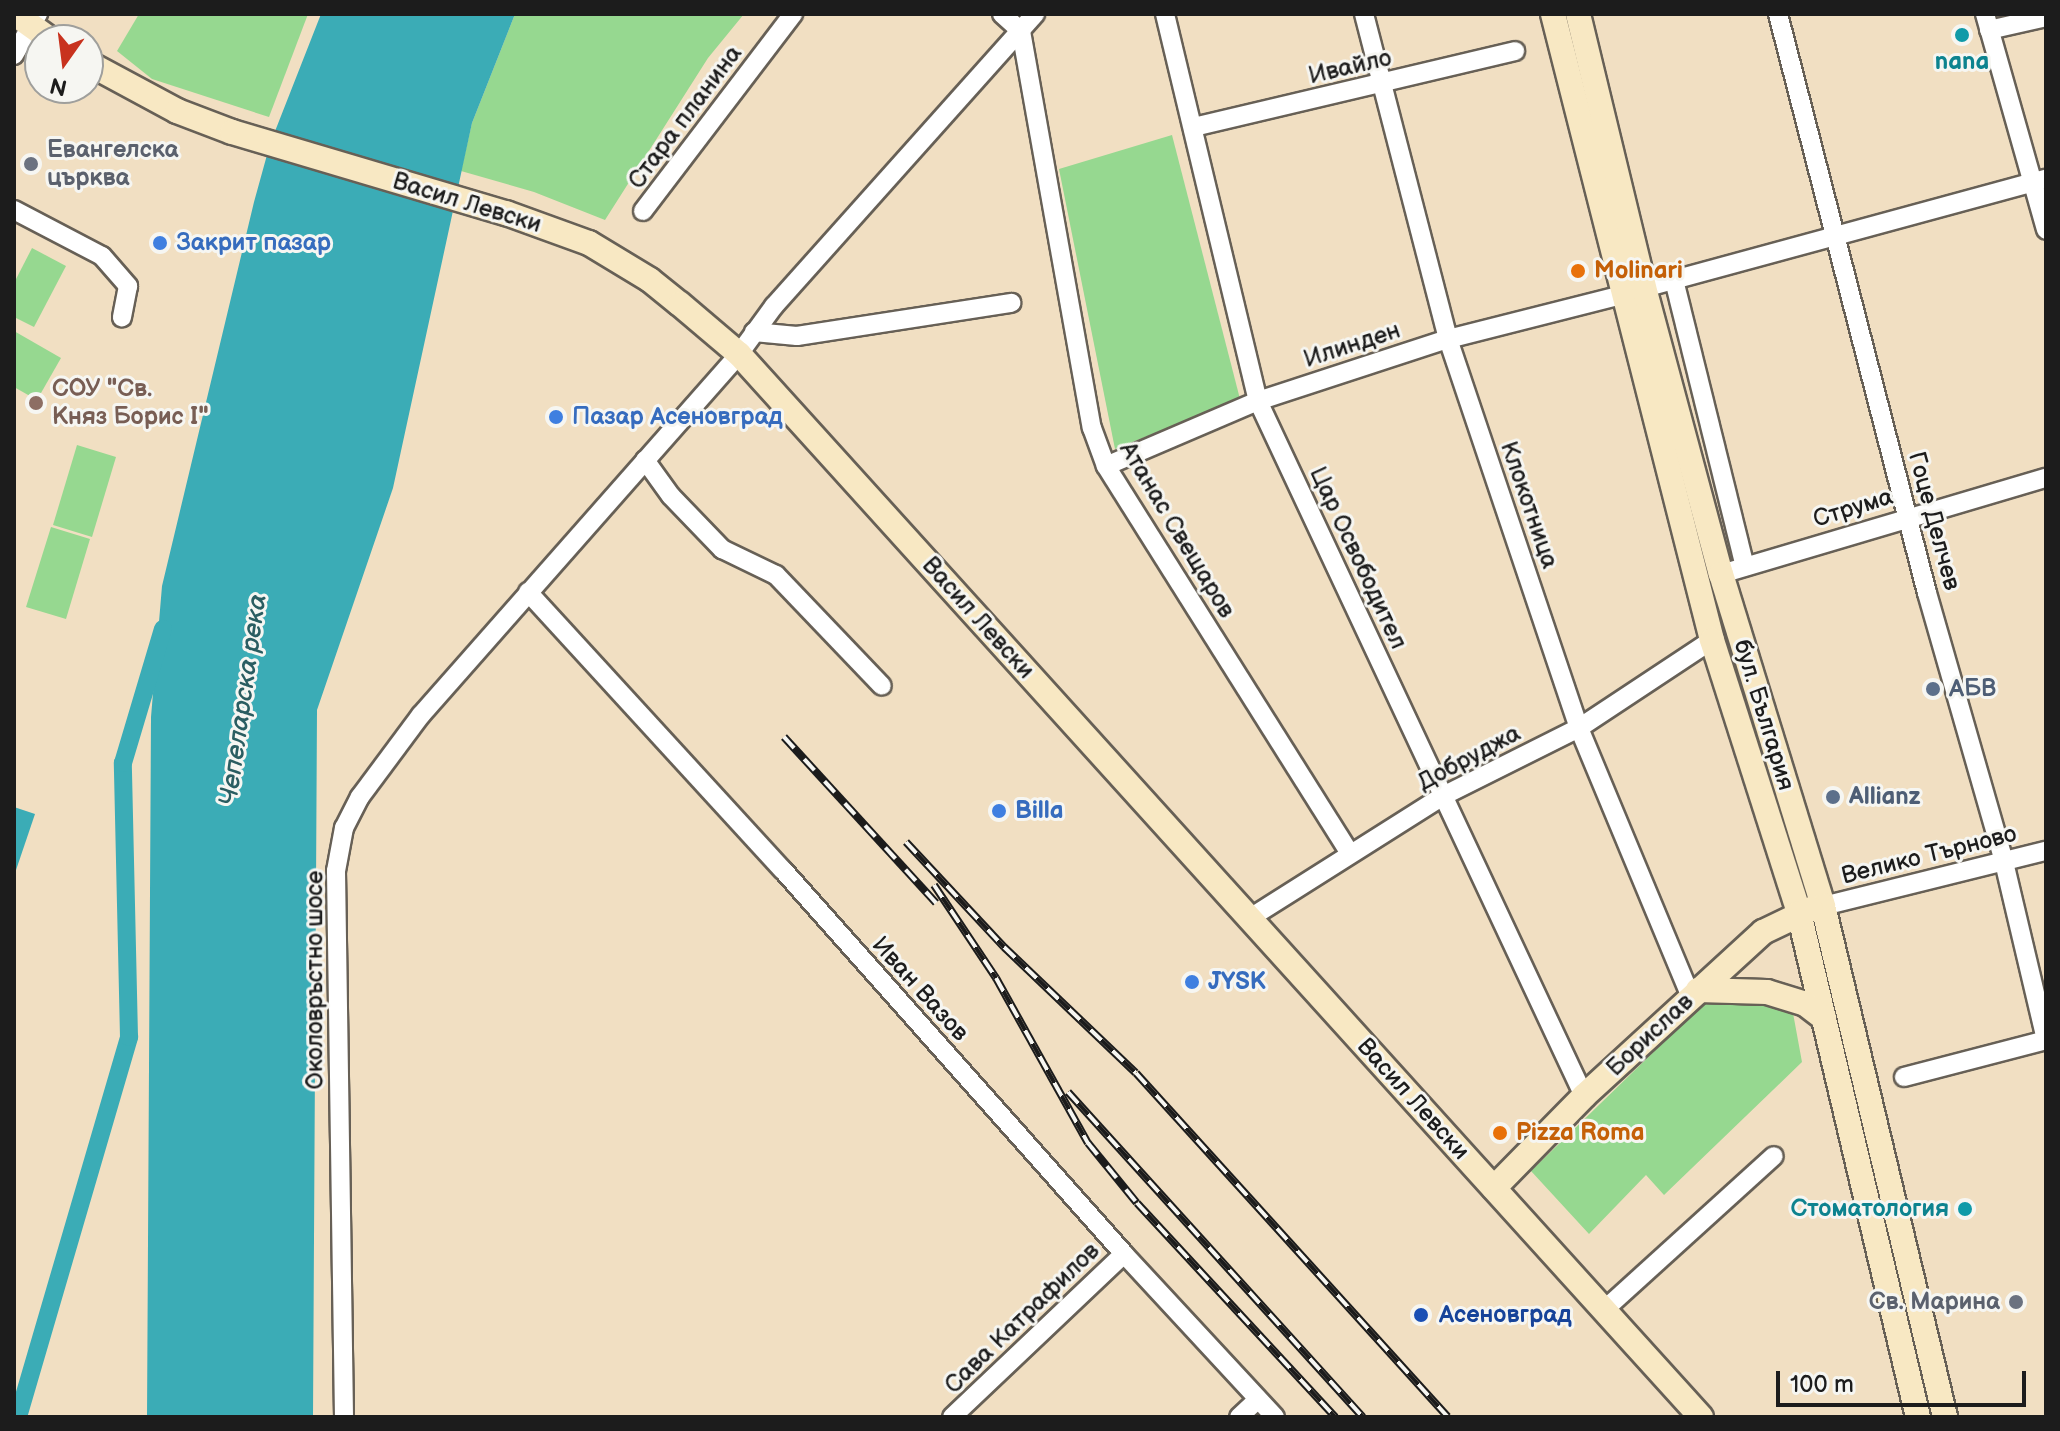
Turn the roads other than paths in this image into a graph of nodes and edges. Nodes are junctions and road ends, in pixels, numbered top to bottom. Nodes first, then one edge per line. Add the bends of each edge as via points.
1 (793, 14) edge
2 (1002, 14) edge
3 (1035, 14) edge
4 (1165, 14) edge
5 (1364, 14) edge
6 (1553, 14) edge
7 (1578, 14) edge
8 (1778, 14) edge
9 (2046, 17) edge
10 (1987, 22) edge
11 (1021, 31) junction
12 (1515, 51) dead end
13 (104, 72) edge
14 (1383, 84) junction
15 (1194, 127) junction
16 (2040, 180) edge
17 (14, 210) edge
18 (643, 211) dead end
19 (2046, 230) edge
20 (1835, 235) junction
21 (1674, 280) junction
22 (1633, 292) junction
23 (1011, 303) dead end
24 (122, 317) dead end
25 (754, 332) junction
26 (1448, 339) junction
27 (739, 354) junction
28 (1258, 401) junction
29 (645, 460) junction
30 (1106, 466) junction
31 (2046, 478) edge
32 (1908, 517) junction
33 (1745, 566) junction
34 (1721, 574) junction
35 (528, 592) junction
36 (1712, 640) junction
37 (882, 686) dead end
38 (1579, 728) junction
39 (1443, 796) junction
40 (2046, 851) edge
41 (1350, 854) junction
42 (2004, 862) junction
43 (1823, 906) junction
44 (1799, 913) junction
45 (1250, 918) junction
46 (1694, 994) junction
47 (1824, 1018) junction
48 (2046, 1039) edge
49 (1904, 1077) dead end
50 (1584, 1096) junction
51 (1774, 1156) dead end
52 (1494, 1188) junction
53 (1124, 1254) junction
54 (1604, 1310) junction
55 (1258, 1399) junction
56 (344, 1417) edge
57 (952, 1417) edge
58 (1239, 1417) edge
59 (1275, 1417) edge
60 (1701, 1417) edge
61 (1918, 1417) edge
62 (1945, 1417) edge

1 - 18 street, Стара планина
2 - 11 street
3 - 11 street, Околовръстно шосе
4 - 15 street, Цар Освободител
5 - 14 street, Клокотница
6 - 22 main road, бул. България
7 - 22 main road, бул. България
8 - 20 street, Гоце Делчев
9 - 10 street
10 - 16 street
11 - 25 street, Околовръстно шосе
11 - 30 street, Атанас Свещаров via 1092,428
12 - 14 street, Ивайло
13 - 27 main road, Васил Левски via 177,111 270,144 589,243 650,280
14 - 15 street, Ивайло
14 - 26 street, Клокотница
15 - 28 street, Цар Освободител
16 - 19 street
16 - 20 street, Илинден
17 - 24 street via 102,256 128,286
20 - 21 street, Илинден
20 - 32 street, Гоце Делчев
21 - 22 street, Илинден
21 - 33 street
22 - 26 street, Илинден
22 - 34 main road, бул. България
22 - 36 main road, бул. България
23 - 25 street via 797,336
25 - 27 street, Околовръстно шосе
26 - 28 street, Илинден
26 - 38 street, Клокотница
27 - 29 street, Околовръстно шосе
27 - 45 main road, Васил Левски
28 - 30 street, Илинден
28 - 39 street, Цар Освободител
29 - 35 street, Околовръстно шосе
29 - 37 street via 722,549 776,575
30 - 41 street, Атанас Свещаров
31 - 32 street, Струма
32 - 33 street, Струма
32 - 42 street, Гоце Делчев
33 - 34 street, Струма
34 - 43 main road, бул. България
35 - 53 street, Иван Вазов
35 - 56 street, Околовръстно шосе via 421,715 360,797 344,828 336,871
36 - 38 street, Добруджа
36 - 44 main road, бул. България
38 - 39 street, Добруджа
38 - 46 street, Клокотница
39 - 41 street, Добруджа
39 - 50 street, Цар Освободител
40 - 42 street, Велико Търново
41 - 45 street, Добруджа
42 - 43 street, Велико Търново
42 - 48 street, Гоце Делчев
43 - 44 main road, Борислав
43 - 62 main road, бул. България
44 - 46 main road, Борислав via 1763,932
44 - 47 main road, бул. България
45 - 52 main road, Васил Левски
46 - 47 main road via 1767,992 1804,1003
46 - 50 main road, Борислав
47 - 61 main road, бул. България
48 - 49 street
50 - 52 main road, Борислав
51 - 54 street
52 - 54 main road, Васил Левски
53 - 55 street, Иван Вазов
53 - 57 street, Сава Катрафилов
54 - 60 main road, Васил Левски
55 - 58 street
55 - 59 street, Иван Вазов

